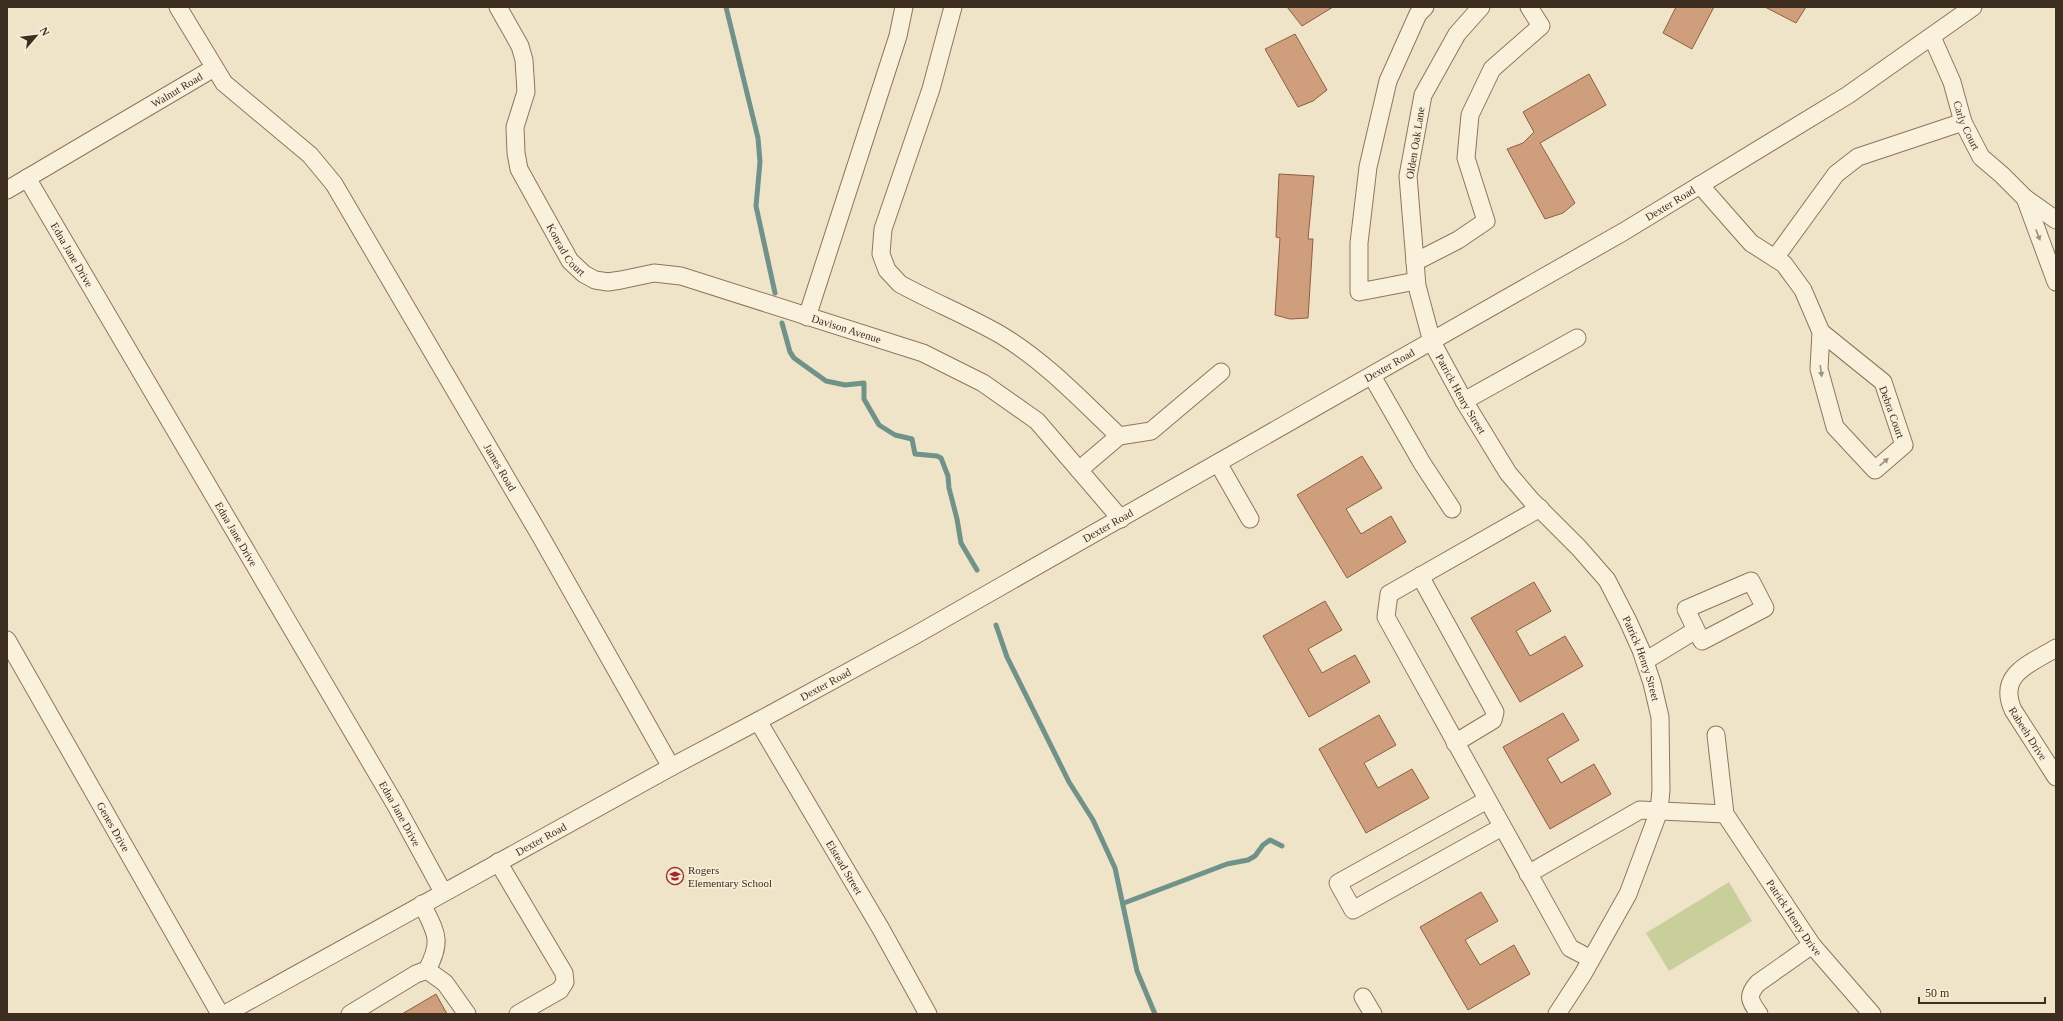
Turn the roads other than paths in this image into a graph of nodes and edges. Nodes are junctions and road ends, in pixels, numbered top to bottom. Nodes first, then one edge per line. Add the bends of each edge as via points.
1 (178, 7) edge
2 (498, 7) edge
3 (904, 7) edge
4 (953, 7) edge
5 (1425, 7) edge
6 (1481, 7) edge
7 (1529, 7) edge
8 (1973, 7) edge
9 (1932, 37) junction
10 (214, 68) junction
11 (1963, 122) junction
12 (324, 172) joint
13 (27, 178) junction
14 (1700, 185) junction
15 (7, 190) edge
16 (2024, 198) junction
17 (2056, 220) edge
18 (1774, 258) junction
19 (1415, 262) junction
20 (1416, 281) junction
21 (2056, 282) edge
22 (807, 317) junction
23 (1821, 332) junction
24 (1578, 338) dead end
25 (1432, 342) junction
26 (1221, 372) dead end
27 (1372, 376) junction
28 (1464, 401) junction
29 (1119, 436) junction
30 (1218, 463) junction
31 (1079, 470) junction
32 (1540, 508) junction
33 (1452, 509) dead end
34 (1121, 519) junction
35 (1250, 519) dead end
36 (1420, 576) junction
37 (1696, 630) dead end
38 (7, 640) edge
39 (2056, 648) edge
40 (1645, 661) junction
41 (758, 721) junction
42 (1716, 735) dead end
43 (1455, 743) junction
44 (671, 767) junction
45 (2056, 777) edge
46 (1487, 800) junction
47 (1659, 811) junction
48 (1726, 814) junction
49 (1502, 827) junction
50 (498, 862) junction
51 (1528, 874) junction
52 (443, 892) junction
53 (422, 904) junction
54 (1812, 945) junction
55 (1591, 959) junction
56 (426, 970) junction
57 (1363, 997) dead end
58 (220, 1014) edge
59 (225, 1014) edge
60 (350, 1014) edge
61 (467, 1014) edge
62 (518, 1014) edge
63 (928, 1014) edge
64 (1373, 1014) edge
65 (1557, 1014) edge
66 (1758, 1014) edge
67 (1872, 1014) edge

1 - 10 street
2 - 22 street, Konrad Court via 520,46 524,60 526,92 515,127 519,169 570,261 595,280 608,282 654,273 681,276
3 - 22 street, Davison Avenue via 898,36
4 - 29 street via 931,89 883,229 881,254 887,270 900,284 1001,335 1030,355 1055,374
5 - 20 street via 1418,14 1388,81 1368,167 1359,243 1359,292
6 - 19 street, Olden Oak Lane via 1457,34 1423,95 1408,176
7 - 19 street via 1541,26 1492,69 1470,115 1466,158 1486,221 1458,240
8 - 9 street, Dexter Road
9 - 11 street, Carly Court via 1952,82
9 - 14 street, Dexter Road via 1848,95
10 - 12 street, Walnut Road via 224,83 310,155
10 - 13 street, Walnut Road
11 - 16 street, Carly Court via 1981,157
11 - 18 street via 1858,157 1836,174
12 - 44 street, James Road via 367,237
13 - 15 street, Walnut Road
13 - 52 street, Edna Jane Drive via 317,676 395,804
14 - 18 street, Debra Court via 1751,243
14 - 25 street, Dexter Road
16 - 17 street, Carly Court
16 -> 21 street, Carly Court
18 - 23 street, Debra Court via 1784,264 1803,290
19 - 20 street, Olden Oak Lane
20 - 25 street, Olden Oak Lane
22 - 31 street, Davison Avenue via 923,353 983,383 1037,421
23 -> 23 street, Debra Court via 1819,369 1835,427 1875,470 1904,445 1883,382
24 - 28 street
25 - 27 street, Dexter Road
25 - 28 street, Patrick Henry Street
26 - 29 street via 1151,431
27 - 30 street, Dexter Road
27 - 33 street
28 - 32 street, Patrick Henry Street via 1508,473
29 - 31 street
30 - 34 street, Dexter Road
30 - 35 street
31 - 34 street, Davison Avenue
32 - 36 street
32 - 40 street, Patrick Henry Street via 1606,580 1628,621
34 - 41 street, Dexter Road
36 - 43 street via 1389,594 1386,618
36 - 43 street via 1495,712 1493,720
37 - 40 street
38 - 58 street, Genes Drive
39 - 45 street, Rabeeh Drive via 2021,669 2008,686 2009,701 2013,710
40 - 47 street, Patrick Henry Street via 1660,717
41 - 44 street, Dexter Road
41 - 63 street, Elstead Street via 881,929
42 - 48 street, Patrick Henry Drive
43 - 46 street
44 - 50 street, Dexter Road
46 - 49 street
46 - 49 street via 1338,883 1353,910
47 - 48 street
47 - 51 street via 1640,810
47 - 55 street, Patrick Henry Street via 1628,894
48 - 54 street, Patrick Henry Drive
49 - 51 street
50 - 52 street, Dexter Road
50 - 62 street via 564,973 565,982 560,990
51 - 55 street via 1570,948
52 - 53 street, Dexter Road
53 - 56 street via 437,934 436,953
53 - 59 street, Dexter Road
54 - 66 street via 1752,989 1751,1003
54 - 67 street, Patrick Henry Drive
55 - 65 street, Patrick Henry Street
56 - 60 street
56 - 61 street via 445,983
57 - 64 street

